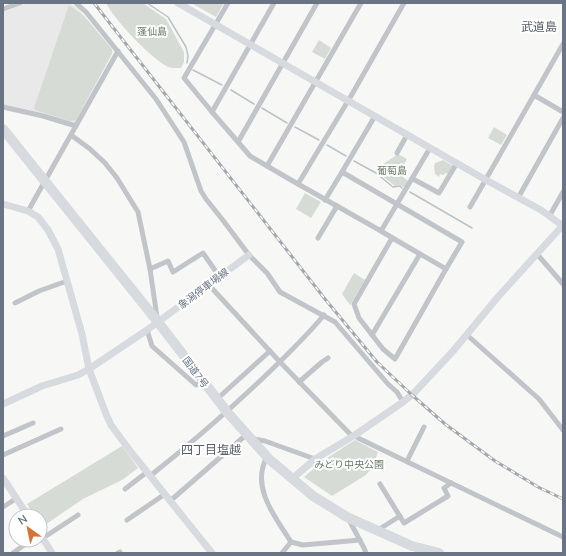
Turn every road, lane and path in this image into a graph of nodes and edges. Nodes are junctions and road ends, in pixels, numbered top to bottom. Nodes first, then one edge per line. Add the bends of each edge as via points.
1 (20, 3) edge
2 (76, 3) edge
3 (178, 3) edge
4 (228, 3) edge
5 (274, 3) edge
6 (317, 3) edge
7 (361, 3) edge
8 (404, 3) edge
9 (3, 9) edge
10 (215, 24) junction
11 (563, 44) edge
12 (251, 45) junction
13 (118, 51) junction
14 (283, 63) junction
15 (316, 82) junction
16 (534, 95) junction
17 (348, 100) junction
18 (3, 107) edge
19 (212, 112) junction
20 (563, 112) edge
21 (375, 116) junction
22 (563, 118) edge
23 (76, 126) junction
24 (3, 129) edge
25 (407, 134) junction
26 (71, 135) junction
27 (238, 142) junction
28 (430, 148) junction
29 (397, 152) dead end
30 (457, 162) junction
31 (267, 166) junction
32 (342, 172) junction
33 (413, 179) junction
34 (486, 180) junction
35 (45, 181) junction
36 (298, 184) junction
37 (563, 192) edge
38 (518, 198) junction
39 (325, 200) junction
40 (3, 204) edge
41 (397, 204) junction
42 (337, 206) junction
43 (470, 208) dead end
44 (28, 211) junction
45 (550, 215) junction
46 (563, 226) edge
47 (381, 231) junction
48 (318, 238) dead end
49 (392, 238) junction
50 (420, 254) junction
51 (538, 254) junction
52 (249, 255) junction
53 (446, 269) junction
54 (150, 270) junction
55 (219, 276) junction
56 (67, 281) junction
57 (208, 284) junction
58 (563, 284) edge
59 (15, 304) dead end
60 (324, 315) junction
61 (158, 322) junction
62 (147, 330) junction
63 (372, 334) junction
64 (467, 335) junction
65 (270, 351) junction
66 (328, 358) dead end
67 (280, 362) junction
68 (89, 369) junction
69 (203, 382) junction
70 (299, 382) junction
71 (217, 399) junction
72 (403, 402) junction
73 (3, 404) edge
74 (228, 412) junction
75 (33, 423) dead end
76 (424, 427) dead end
77 (62, 429) dead end
78 (563, 430) edge
79 (353, 435) junction
80 (3, 436) edge
81 (248, 437) junction
82 (3, 454) edge
83 (267, 457) junction
84 (315, 459) junction
85 (407, 461) junction
86 (148, 474) junction
87 (3, 478) edge
88 (293, 478) junction
89 (452, 483) junction
90 (380, 484) dead end
91 (125, 488) dead end
92 (164, 494) junction
93 (17, 498) junction
94 (170, 501) junction
95 (3, 507) edge
96 (23, 508) edge
97 (78, 515) dead end
98 (400, 516) junction
99 (347, 517) junction
100 (127, 520) dead end
101 (377, 530) junction
102 (48, 532) edge
103 (563, 537) edge
104 (360, 540) junction
105 (291, 542) junction
106 (212, 553) edge
107 (282, 553) edge
108 (366, 553) edge
109 (439, 553) edge

1 - 9 street
2 - 13 street
3 - 10 street
4 - 10 street
5 - 12 street
6 - 14 street
7 - 15 street
8 - 17 street
10 - 12 street
10 - 19 street via 184,78
11 - 16 street
12 - 14 street
12 - 19 street
13 - 23 street
13 - 52 street via 156,99 184,142 201,191
14 - 15 street
14 - 27 street
15 - 17 street
15 - 31 street
16 - 20 street
16 - 34 street
17 - 21 street
17 - 36 street
18 - 23 street
19 - 27 street
21 - 25 street
21 - 32 street
22 - 38 street
23 - 26 street
24 - 35 highway, 国道7号
25 - 28 street
25 - 29 street
26 - 35 street
26 - 54 street via 105,163 138,212
27 - 31 street via 250,156
28 - 30 street
28 - 33 street
30 - 33 street via 439,193
30 - 34 street
31 - 36 street
32 - 39 street
32 - 41 street
33 - 41 street
34 - 38 street
34 - 43 street
35 - 44 street
35 - 61 highway, 国道7号
36 - 39 street
37 - 45 street
38 - 45 street
39 - 42 street
40 - 44 street
41 - 47 street
41 - 53 street via 462,242
42 - 47 street
42 - 48 street
44 - 56 street via 48,230 58,249
45 - 46 street
46 - 51 street
47 - 49 street
49 - 50 street
49 - 63 street via 354,304 359,318
50 - 53 street
50 - 63 street
51 - 58 street
51 - 64 street
52 - 55 street, 象潟停車場線
52 - 60 street via 267,273 280,292
53 - 63 street via 394,359 382,349
54 - 55 street via 168,261 173,272 203,253
54 - 61 street
55 - 57 street, 象潟停車場線
56 - 59 street via 39,291
56 - 68 street
57 - 61 street, 象潟停車場線
57 - 65 street
60 - 67 street
60 - 72 street via 335,322
61 - 62 street, 象潟停車場線
61 - 69 highway, 国道7号
62 - 68 street, 象潟停車場線
62 - 69 street via 152,346 196,385
64 - 72 street
64 - 78 street via 539,399
65 - 67 street
65 - 71 street
66 - 70 street
67 - 70 street
67 - 74 street
68 - 73 street, 象潟停車場線
68 - 86 street via 111,425
69 - 71 highway, 国道7号
70 - 79 street
71 - 74 highway, 国道7号
72 - 79 street
74 - 81 highway, 国道7号
74 - 86 street via 188,446
75 - 80 street
76 - 85 street
77 - 82 street
79 - 84 street
79 - 85 street
81 - 83 highway, 国道7号
81 - 84 street
81 - 94 street
83 - 88 highway, 国道7号
83 - 105 street via 263,464 263,490
84 - 88 street
85 - 89 street
86 - 91 street
86 - 92 street
87 - 93 street
88 - 99 highway, 国道7号 via 313,496
89 - 98 street via 444,488 448,496 404,523
89 - 103 street
90 - 98 street
92 - 94 street
92 - 100 street
93 - 95 street
93 - 96 street
94 - 106 street
97 - 102 street
98 - 101 street
99 - 101 highway, 国道7号
99 - 104 street
101 - 109 highway, 国道7号 via 412,546
104 - 105 street via 303,545
104 - 108 street
105 - 107 street

